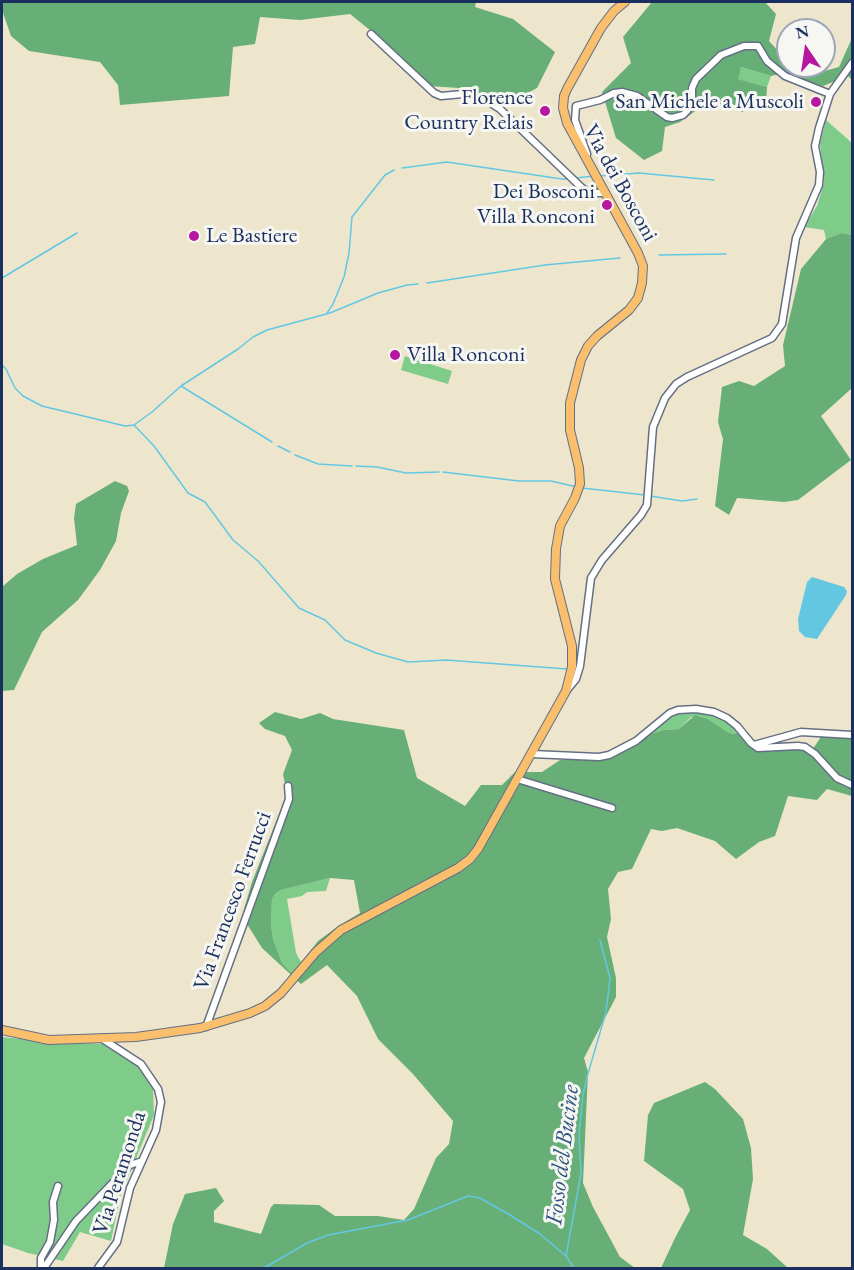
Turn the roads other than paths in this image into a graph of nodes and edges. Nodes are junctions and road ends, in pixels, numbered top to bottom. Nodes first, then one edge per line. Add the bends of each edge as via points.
1 (625, 2) edge
2 (371, 34) dead end
3 (852, 63) edge
4 (830, 94) junction
5 (593, 173) junction
6 (604, 193) junction
7 (566, 691) junction
8 (852, 735) edge
9 (753, 745) junction
10 (532, 754) junction
11 (517, 779) junction
12 (852, 785) edge
13 (288, 786) dead end
14 (612, 808) dead end
15 (206, 1027) junction
16 (2, 1030) edge
17 (101, 1038) junction
18 (142, 1161) junction
19 (58, 1186) dead end
20 (43, 1269) edge
21 (98, 1269) edge

1 - 5 main road, Via dei Bosconi via 601,28 564,96 565,119
2 - 6 street via 437,95 472,95 486,100 590,193
3 - 4 street
4 - 5 street via 785,76 767,61 758,46 731,50 696,79 692,100 682,115 667,117 637,96 622,92 576,106 575,120
4 - 7 street via 815,146 819,185 796,238 782,324 772,338 687,377 665,398 653,428 648,495 641,515 591,578 580,666
5 - 6 main road, Via dei Bosconi
6 - 7 main road, Via dei Bosconi via 641,260 642,284 634,304 592,341 582,360 569,411 579,487 562,520 556,549 556,582 572,646
7 - 10 main road, Via dei Bosconi
8 - 9 street via 801,732
9 - 10 street via 727,718 690,709 670,713 636,741 609,755
9 - 12 street via 805,747 837,778
10 - 11 main road, Via Francesco Ferrucci
11 - 14 street
11 - 15 main road, Via Francesco Ferrucci via 478,849 464,864 341,930 265,1006
13 - 15 street, Via Francesco Ferrucci via 289,799
15 - 17 main road, Via Francesco Ferrucci
16 - 17 main road, Via Francesco Ferrucci via 49,1040
17 - 18 street, Via Peramonda via 136,1059 158,1089 158,1122
18 - 20 street via 130,1165 76,1221
18 - 21 street, Via Peramonda via 130,1188 117,1242
19 - 20 street via 50,1242 41,1258

